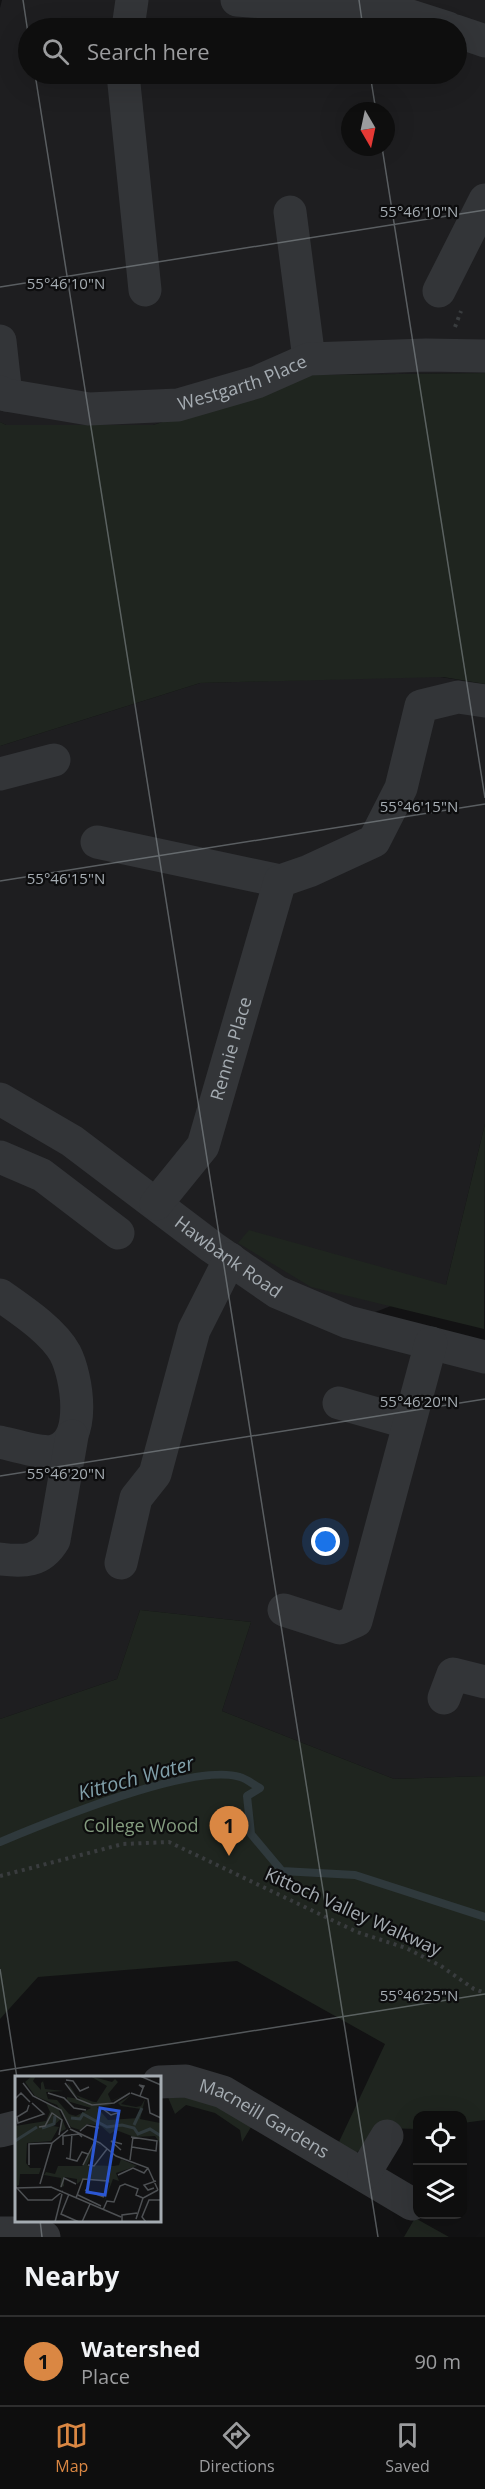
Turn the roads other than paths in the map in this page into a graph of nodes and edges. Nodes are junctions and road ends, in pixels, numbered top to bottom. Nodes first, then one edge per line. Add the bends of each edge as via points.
1 (132, 0) edge
2 (237, 0) edge
3 (129, 18) edge
4 (417, 18) edge
5 (467, 35) edge
6 (485, 41) edge
7 (124, 84) edge
8 (485, 200) edge
9 (290, 212) dead end
10 (145, 290) dead end
11 (439, 291) dead end
12 (0, 341) edge
13 (485, 356) edge
14 (309, 358) junction
15 (3, 393) edge
16 (471, 699) edge
17 (54, 760) dead end
18 (0, 774) edge
19 (98, 842) dead end
20 (280, 881) junction
21 (0, 1099) edge
22 (0, 1157) edge
23 (156, 1204) junction
24 (118, 1233) dead end
25 (230, 1259) junction
26 (0, 1295) edge
27 (431, 1343) junction
28 (485, 1357) edge
29 (339, 1403) dead end
30 (410, 1423) junction
31 (72, 1436) junction
32 (0, 1442) edge
33 (0, 1559) edge
34 (121, 1563) dead end
35 (284, 1610) dead end
36 (485, 1682) edge
37 (444, 1698) dead end
38 (160, 2082) edge
39 (15, 2127) edge
40 (0, 2131) edge
41 (387, 2136) dead end
42 (364, 2174) junction
43 (412, 2204) dead end
44 (0, 2233) edge
45 (44, 2237) edge

1 - 3 street
2 - 4 street via 398,12
5 - 6 street
7 - 10 street
8 - 11 street
9 - 14 street
12 - 15 street
13 - 14 street, Westgarth Place
14 - 15 street, Westgarth Place via 257,382 178,405 89,409
16 - 20 street via 421,706 401,788 374,841 309,872
17 - 18 street
19 - 20 street
20 - 23 street, Rennie Place via 203,1146
21 - 23 street, Hawbank Road via 72,1141
22 - 24 street via 42,1174
23 - 25 street, Hawbank Road
25 - 27 street, Hawbank Road via 277,1292 348,1322
25 - 34 street via 194,1330 155,1474 136,1498
26 - 31 street via 48,1333 64,1351 77,1392
27 - 28 street, Hawbank Road
27 - 30 street
29 - 30 street
30 - 35 street via 356,1621 340,1628
31 - 32 street via 63,1448 51,1452
31 - 33 street via 54,1540 47,1552 35,1558
36 - 37 street via 453,1674
38 - 42 street, Macneill Gardens via 186,2081 223,2092
39 - 40 street
41 - 42 street
42 - 43 street, Macneill Gardens
44 - 45 street

